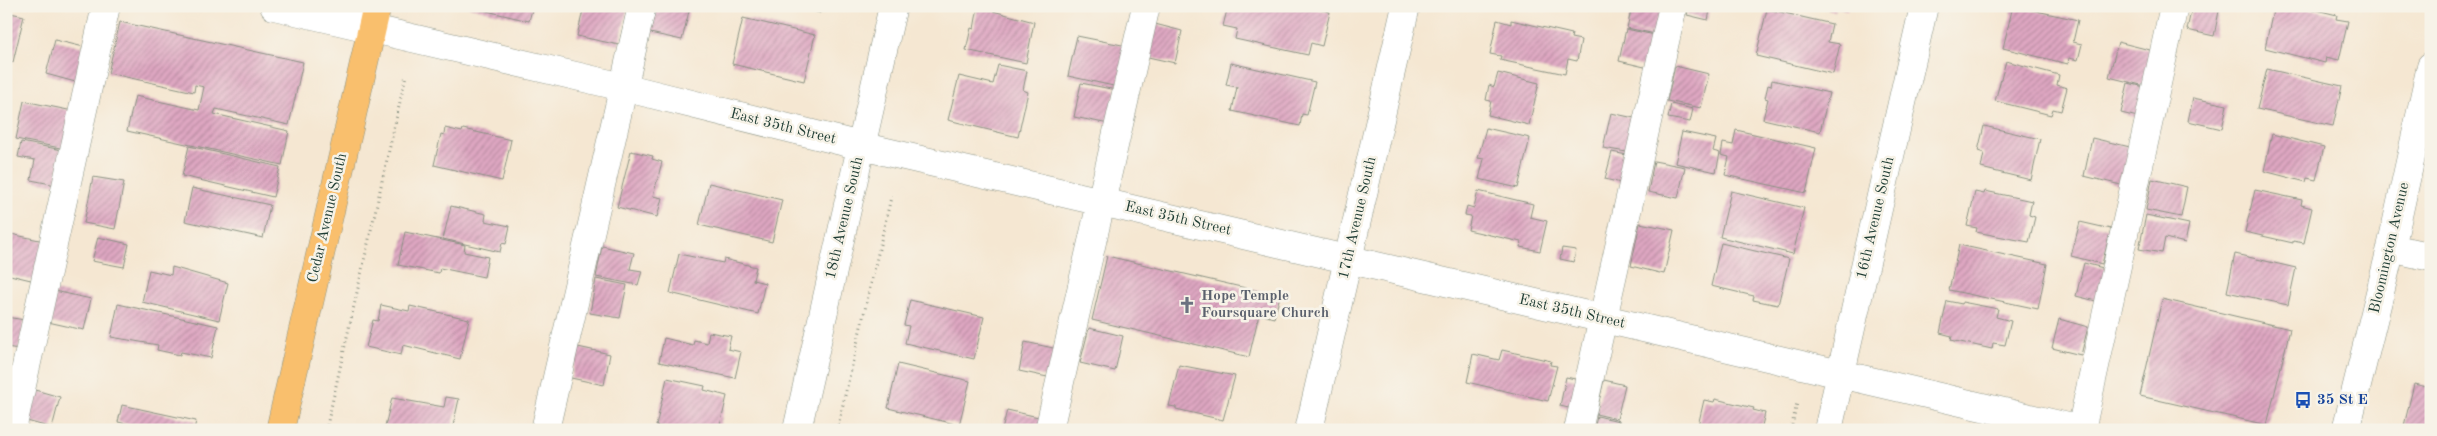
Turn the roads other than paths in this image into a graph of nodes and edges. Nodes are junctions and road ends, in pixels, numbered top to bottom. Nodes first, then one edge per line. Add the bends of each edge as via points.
1 (106, 6) edge
2 (274, 6) edge
3 (642, 6) edge
4 (893, 6) edge
5 (1146, 6) edge
6 (1406, 6) edge
7 (1674, 6) edge
8 (1924, 6) edge
9 (2174, 6) edge
10 (374, 17) edge
11 (2431, 66) edge
12 (623, 87) junction
13 (861, 146) junction
14 (1101, 201) junction
15 (2391, 248) junction
16 (2431, 257) edge
17 (1348, 259) junction
18 (1603, 319) junction
19 (1841, 374) junction
20 (12, 430) edge
21 (280, 430) edge
22 (545, 430) edge
23 (797, 430) edge
24 (1049, 430) edge
25 (1309, 430) edge
26 (1578, 430) edge
27 (1828, 430) edge
28 (2081, 430) edge
29 (2346, 430) edge

1 - 20 street
2 - 10 street, East 35th Street
3 - 12 street
4 - 13 street, 18th Avenue South
5 - 14 street
6 - 17 street, 17th Avenue South
7 - 18 street
8 - 19 street, 16th Avenue South
9 - 28 street
10 - 12 street, East 35th Street
10 - 21 main road, Cedar Avenue South
11 - 15 street, Bloomington Avenue
12 - 13 street, East 35th Street
12 - 22 street
13 - 14 street, East 35th Street
13 - 23 street, 18th Avenue South
14 - 17 street, East 35th Street
14 - 24 street
15 - 16 street
15 - 29 street, Bloomington Avenue
17 - 18 street, East 35th Street
17 - 25 street, 17th Avenue South
18 - 19 street, East 35th Street
18 - 26 street
19 - 27 street, 16th Avenue South
19 - 28 street, East 35th Street

